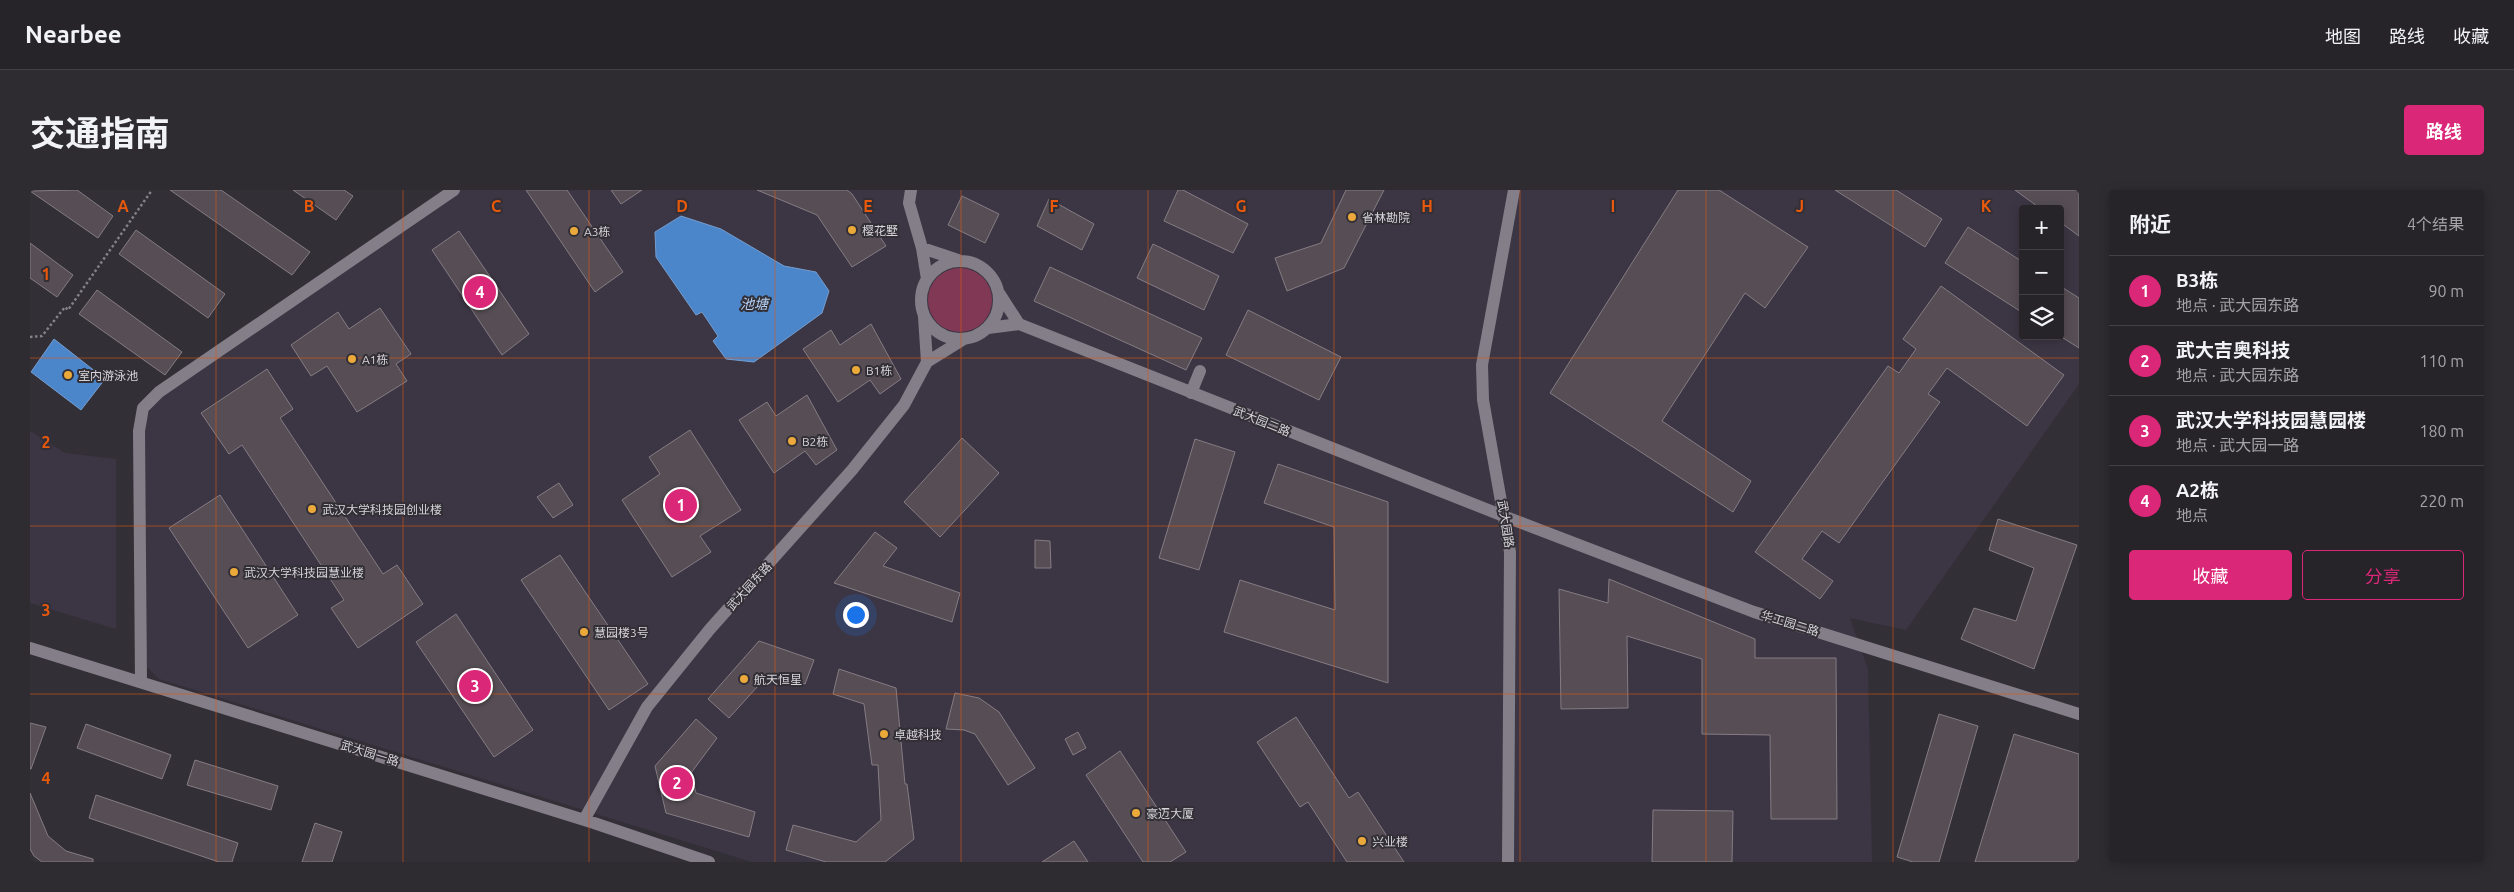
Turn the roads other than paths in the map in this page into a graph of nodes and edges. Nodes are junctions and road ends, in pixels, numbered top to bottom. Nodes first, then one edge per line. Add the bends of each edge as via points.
1 (454, 190) edge
2 (911, 190) edge
3 (1514, 190) edge
4 (922, 248) junction
5 (960, 261) junction
6 (927, 279) junction
7 (998, 292) junction
8 (924, 315) junction
9 (1019, 324) junction
10 (988, 328) junction
11 (964, 340) junction
12 (927, 362) junction
13 (1200, 371) dead end
14 (1191, 392) junction
15 (1506, 518) junction
16 (30, 648) edge
17 (141, 682) junction
18 (2079, 714) edge
19 (584, 820) junction
20 (709, 862) edge
21 (1508, 862) edge

1 - 17 street via 160,392 144,408 139,431
2 - 4 street via 909,203
3 - 15 street, 武大园路 via 1482,365 1483,400
4 - 5 street
4 - 6 street
5 - 6 street via 936,269
5 - 7 street via 973,263 985,270 994,280
6 - 8 street via 922,290
7 - 9 street
7 - 10 street via 999,305
8 - 11 street via 940,334
8 - 12 street
9 - 10 street
9 - 14 street, 武大园二路
10 - 11 street
11 - 12 street
12 - 19 street, 武大园东路 via 904,406 852,470 710,629 647,707
13 - 14 street
14 - 15 street, 武大园二路
15 - 18 street, 华工园二路 via 1754,612
15 - 21 street, 武大园路 via 1510,552
16 - 17 street, 武大园一路
17 - 19 street, 武大园一路
19 - 20 street, 武大园一路

